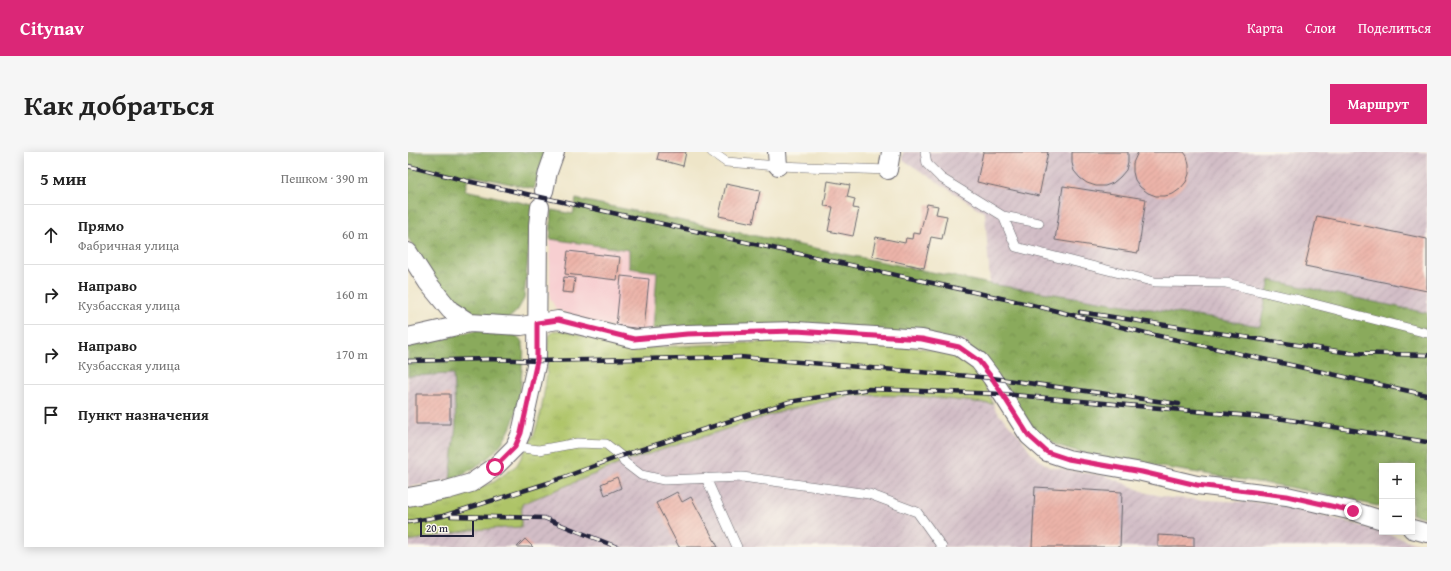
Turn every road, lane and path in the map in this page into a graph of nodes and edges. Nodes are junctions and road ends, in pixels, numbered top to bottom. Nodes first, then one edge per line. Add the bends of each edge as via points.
1 (555, 152) edge
2 (712, 152) edge
3 (891, 152) edge
4 (925, 152) edge
5 (778, 159) edge
6 (888, 170) joint
7 (1003, 216) junction
8 (1040, 223) dead end
9 (408, 252) edge
10 (470, 323) junction
11 (537, 323) junction
12 (1427, 333) edge
13 (408, 337) edge
14 (515, 447) junction
15 (706, 478) junction
16 (408, 497) edge
17 (1379, 519) edge
18 (1415, 530) edge
19 (1427, 533) edge
20 (736, 547) edge
21 (942, 547) edge

1 - 11 street via 548,172 538,225
2 - 5 lane via 726,162
3 - 6 street
4 - 7 lane via 927,164 942,178
5 - 6 lane
7 - 8 lane
7 - 12 lane via 1016,247 1155,282 1226,283
9 - 10 street via 450,310
10 - 11 street via 521,326
10 - 13 street
11 - 14 street via 537,361 521,433
11 - 17 street via 558,320 634,339 687,334 796,331 922,339 959,347 979,361 1029,436 1047,452 1068,459 1197,485 1287,496
14 - 15 lane via 539,450 577,443 606,444 641,476 664,480
14 - 16 street via 495,467 471,483
15 - 20 lane
15 - 21 lane via 742,477 869,494 917,512
18 - 19 street

